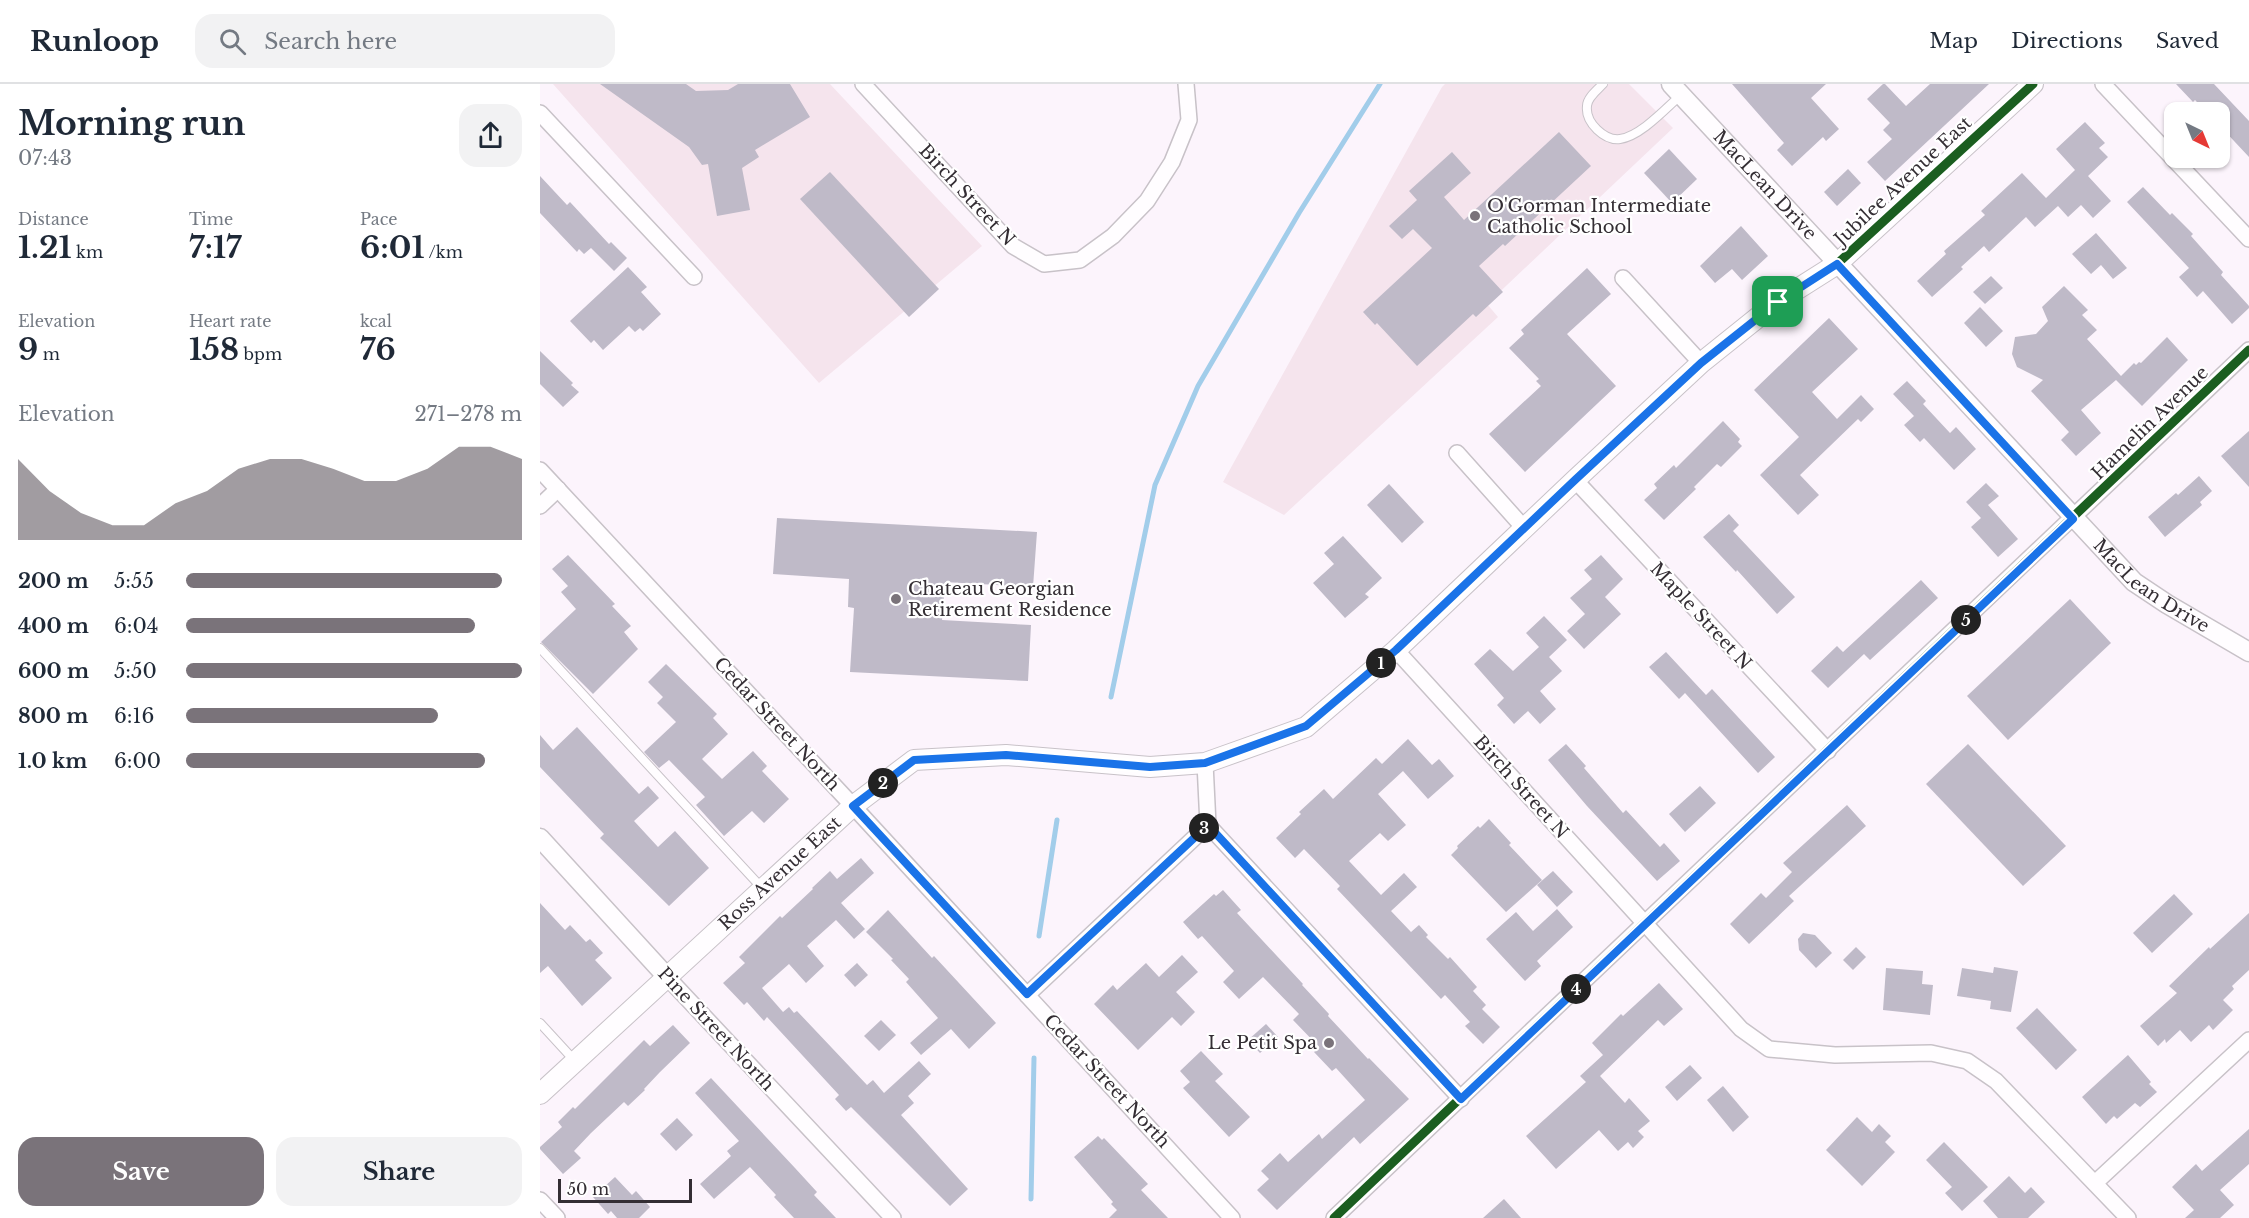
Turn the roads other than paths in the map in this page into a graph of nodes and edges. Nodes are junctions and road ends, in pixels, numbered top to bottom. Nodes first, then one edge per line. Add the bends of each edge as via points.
1 (1186, 84) edge
2 (1603, 84) edge
3 (2033, 84) edge
4 (2103, 84) edge
5 (867, 88) edge
6 (1676, 89) edge
7 (540, 113) edge
8 (2249, 240) edge
9 (1837, 264) junction
10 (694, 277) dead end
11 (1623, 278) dead end
12 (2249, 350) edge
13 (1701, 363) junction
14 (1457, 453) dead end
15 (540, 470) edge
16 (1575, 480) junction
17 (558, 489) junction
18 (540, 506) edge
19 (2073, 519) junction
20 (1524, 528) junction
21 (540, 648) edge
22 (1396, 650) junction
23 (2249, 652) edge
24 (1828, 751) junction
25 (1205, 763) junction
26 (853, 806) junction
27 (1208, 825) junction
28 (540, 838) edge
29 (763, 889) junction
30 (1645, 924) junction
31 (667, 977) junction
32 (1027, 994) junction
33 (540, 1023) edge
34 (2249, 1040) edge
35 (575, 1061) junction
36 (540, 1094) edge
37 (1461, 1099) junction
38 (2095, 1183) junction
39 (540, 1200) edge
40 (557, 1218) edge
41 (893, 1218) edge
42 (1232, 1218) edge
43 (1334, 1218) edge
44 (2127, 1218) edge

1 - 5 street, Birch Street N via 1189,120 1172,162 1147,201 1113,236 1080,260 1044,264 1012,246
2 - 6 lane via 1586,105 1587,113 1599,132 1619,139 1641,129
3 - 9 main road, Jubilee Avenue East
4 - 8 street
6 - 9 street, MacLean Drive
7 - 10 street
9 - 13 main road, Jubilee Avenue East via 1778,302
9 - 19 street, MacLean Drive
11 - 13 street
12 - 19 street, Hamelin Avenue
13 - 16 main road, Jubilee Avenue East
14 - 20 street
15 - 17 street, Cedar Street North
16 - 20 main road, Jubilee Avenue East
16 - 24 street, Maple Street N
17 - 18 street
17 - 26 street, Cedar Street North
19 - 23 street, MacLean Drive via 2134,582
19 - 24 street, Hamelin Avenue
20 - 22 main road, Jubilee Avenue East
21 - 29 lane
22 - 25 main road, Jubilee Avenue East via 1306,726
22 - 30 street, Birch Street N
24 - 30 street, Hamelin Avenue
25 - 26 main road, Ross Avenue East via 1150,767 1006,755 914,760
25 - 27 street
26 - 29 main road, Ross Avenue East
26 - 32 street, Cedar Street North
27 - 32 street
27 - 37 street
28 - 31 street, Pine Street North
29 - 31 main road, Ross Avenue East
30 - 37 street, Hamelin Avenue
30 - 38 street, Birch Street N via 1741,1029 1769,1049 1835,1055 1930,1053 1968,1061 1996,1081
31 - 35 main road, Ross Avenue East
31 - 41 street, Pine Street North
32 - 42 street, Cedar Street North
33 - 35 lane
34 - 38 street
35 - 36 main road, Ross Avenue East
37 - 43 street, Hamelin Avenue
38 - 44 street, Birch Street N
39 - 40 street

